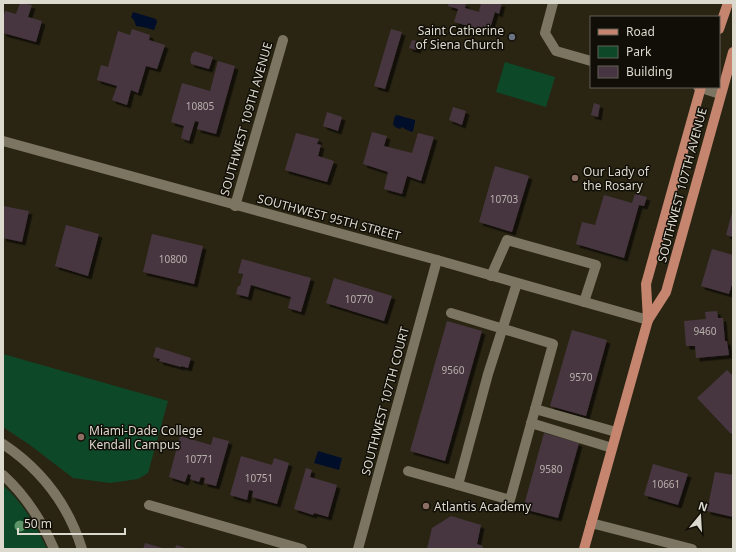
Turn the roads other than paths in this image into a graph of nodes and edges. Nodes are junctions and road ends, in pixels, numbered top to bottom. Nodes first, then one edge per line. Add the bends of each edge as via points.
1 (553, 3) edge
2 (728, 3) edge
3 (720, 26) edge
4 (282, 40) dead end
5 (733, 52) edge
6 (590, 61) edge
7 (700, 88) edge
8 (703, 88) edge
9 (720, 94) junction
10 (3, 141) edge
11 (235, 206) junction
12 (437, 260) junction
13 (491, 276) junction
14 (517, 283) junction
15 (584, 302) junction
16 (451, 313) dead end
17 (648, 320) junction
18 (503, 328) junction
19 (535, 409) junction
20 (531, 423) junction
21 (616, 432) junction
22 (3, 444) edge
23 (612, 448) junction
24 (408, 471) dead end
25 (3, 475) edge
26 (458, 485) junction
27 (149, 504) dead end
28 (591, 524) junction
29 (54, 549) edge
30 (82, 549) edge
31 (302, 549) edge
32 (358, 549) edge
33 (584, 549) edge
34 (692, 549) edge

1 - 6 street via 545,33 556,51
2 - 3 main road
4 - 11 street, SOUTHWEST 109TH AVENUE
5 - 9 main road, SOUTHWEST 107TH AVENUE
7 - 17 main road, SOUTHWEST 107TH AVENUE via 646,284
8 - 9 street
9 - 17 main road, SOUTHWEST 107TH AVENUE via 666,292
10 - 11 street, SOUTHWEST 95TH STREET
11 - 12 street, SOUTHWEST 95TH STREET
12 - 13 street, SOUTHWEST 95TH STREET
12 - 32 street, SOUTHWEST 107TH COURT
13 - 14 street, SOUTHWEST 95TH STREET
13 - 15 street via 507,240 596,265
14 - 15 street, SOUTHWEST 95TH STREET
14 - 18 street
15 - 17 street, SOUTHWEST 95TH STREET
16 - 18 street
17 - 21 main road, SOUTHWEST 107TH AVENUE
18 - 19 street via 553,344
18 - 26 street
19 - 20 street
19 - 21 street
20 - 23 street
20 - 26 street via 510,500
21 - 23 main road, SOUTHWEST 107TH AVENUE
22 - 30 street via 38,473 62,503
23 - 28 main road, SOUTHWEST 107TH AVENUE
24 - 26 street
25 - 29 street via 17,488 39,518
27 - 31 street
28 - 33 main road, SOUTHWEST 107TH AVENUE
28 - 34 street

